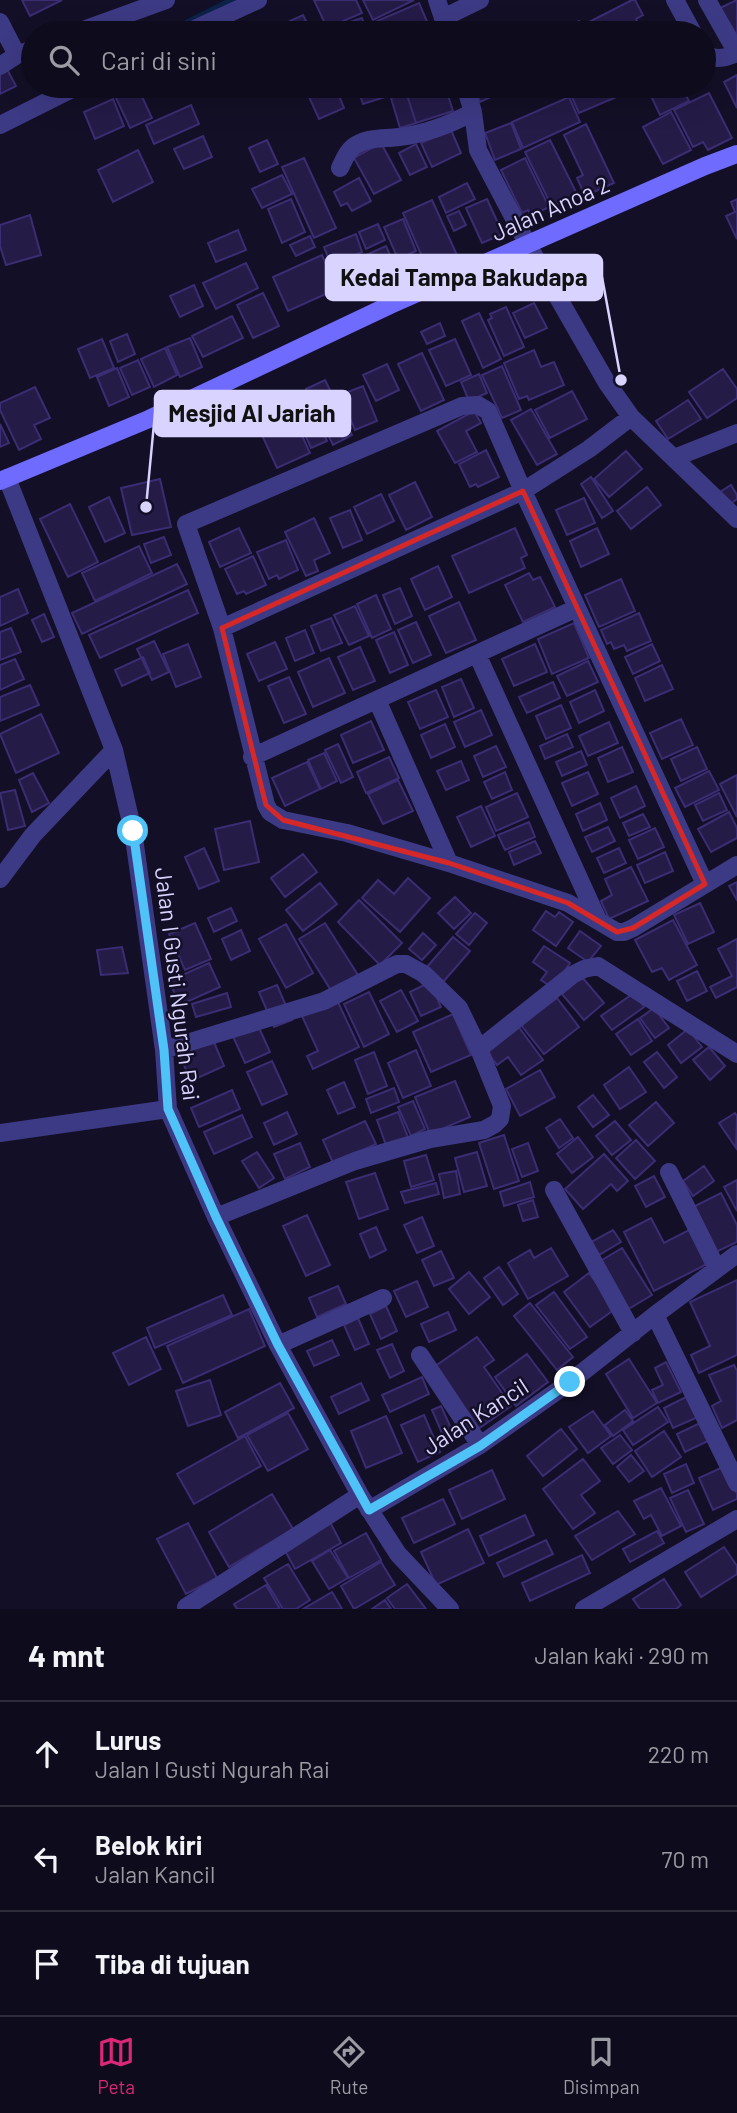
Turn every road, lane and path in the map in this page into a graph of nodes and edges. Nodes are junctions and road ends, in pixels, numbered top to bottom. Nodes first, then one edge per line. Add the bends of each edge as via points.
1 (166, 0) edge
2 (258, 0) edge
3 (437, 0) edge
4 (480, 0) edge
5 (676, 0) edge
6 (707, 0) edge
7 (108, 21) edge
8 (212, 21) edge
9 (443, 21) edge
10 (452, 21) edge
11 (687, 21) edge
12 (0, 22) edge
13 (21, 47) edge
14 (737, 53) edge
15 (21, 54) edge
16 (716, 57) edge
17 (0, 66) edge
18 (54, 98) edge
19 (469, 98) edge
20 (473, 112) junction
21 (0, 125) edge
22 (737, 154) edge
23 (340, 168) dead end
24 (528, 245) junction
25 (631, 417) junction
26 (737, 433) edge
27 (674, 458) junction
28 (4, 480) edge
29 (523, 491) junction
30 (737, 519) edge
31 (577, 608) junction
32 (222, 628) junction
33 (477, 654) junction
34 (377, 700) junction
35 (114, 750) junction
36 (252, 757) junction
37 (449, 863) junction
38 (737, 865) edge
39 (0, 879) edge
40 (705, 884) junction
41 (598, 920) junction
42 (479, 1049) junction
43 (164, 1050) junction
44 (737, 1054) edge
45 (168, 1109) junction
46 (0, 1133) edge
47 (669, 1172) dead end
48 (554, 1190) dead end
49 (216, 1217) junction
50 (737, 1254) edge
51 (716, 1269) junction
52 (383, 1298) dead end
53 (655, 1315) junction
54 (633, 1332) junction
55 (278, 1345) junction
56 (421, 1355) dead end
57 (480, 1446) junction
58 (737, 1483) edge
59 (365, 1502) junction
60 (737, 1519) edge
61 (186, 1607) dead end
62 (450, 1609) edge
63 (584, 1609) edge

1 - 7 street
2 - 8 street
3 - 9 street
4 - 10 street
5 - 11 street
6 - 14 street
12 - 13 street
14 - 16 street
15 - 17 street
18 - 21 street
19 - 20 street
20 - 23 street via 398,138 354,145
20 - 24 street via 478,150
22 - 24 street, Jalan Anoa 2
24 - 25 street
24 - 28 street, Jalan Anoa 2 via 149,419
25 - 27 street
25 - 29 street
26 - 27 street
27 - 30 street
28 - 35 street, Jalan I Gusti Ngurah Rai
29 - 31 street
29 - 32 street
29 - 32 street via 488,411 472,405 186,524
31 - 33 street
31 - 40 street
32 - 36 street
33 - 34 street
33 - 41 street
34 - 36 street
34 - 37 street
35 - 39 street via 33,835
35 - 43 street, Jalan I Gusti Ngurah Rai via 133,831
36 - 37 street via 266,805 276,817
37 - 41 street via 568,904
38 - 40 street
40 - 41 street via 624,932
42 - 43 street via 459,1008 424,974 401,963 324,1001
42 - 44 street via 572,975 598,966
42 - 49 street via 502,1106 495,1124 355,1161
43 - 45 street, Jalan I Gusti Ngurah Rai
45 - 46 street
45 - 49 street, Jalan I Gusti Ngurah Rai
47 - 51 street
48 - 54 street
49 - 55 street, Jalan I Gusti Ngurah Rai
50 - 51 street, Jalan Kancil
51 - 53 street, Jalan Kancil
52 - 55 street
53 - 54 street, Jalan Kancil
53 - 58 street
54 - 57 street, Jalan Kancil
55 - 59 street, Jalan I Gusti Ngurah Rai
56 - 57 street
57 - 59 street, Jalan Kancil
59 - 61 street, Jalan Kancil
59 - 62 street, Jalan I Gusti Ngurah Rai via 398,1554
60 - 63 street

